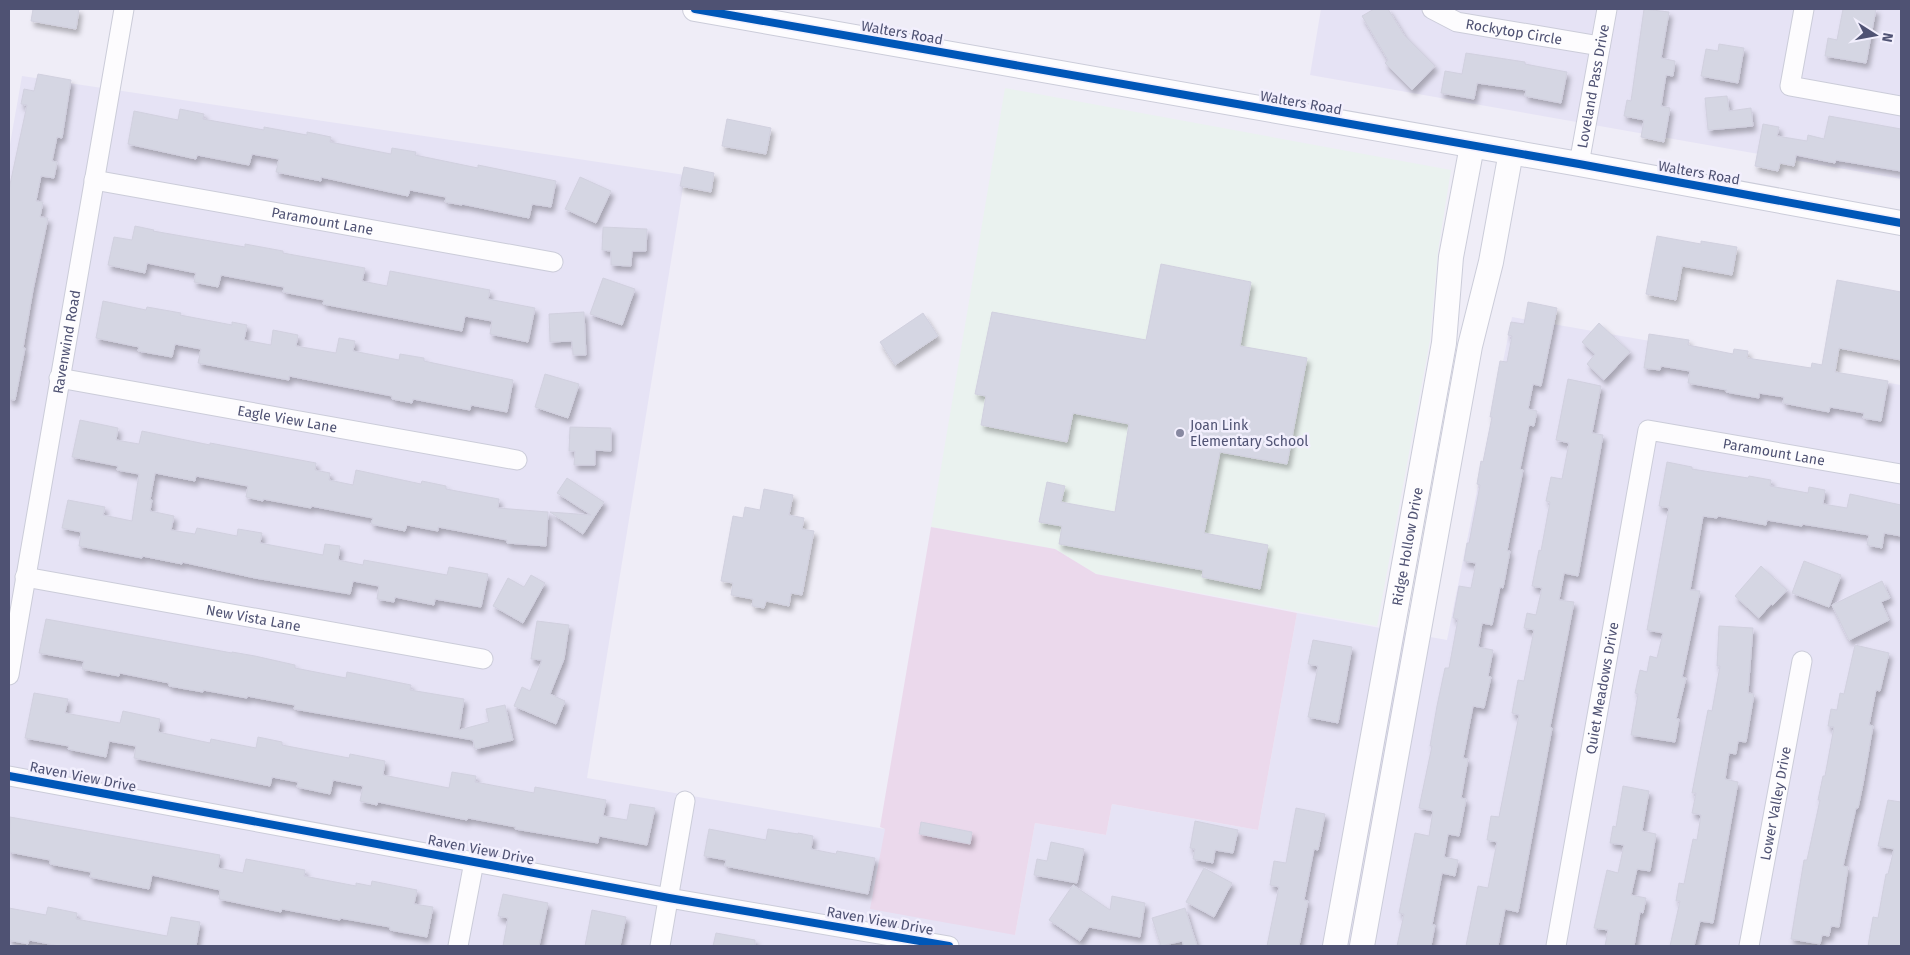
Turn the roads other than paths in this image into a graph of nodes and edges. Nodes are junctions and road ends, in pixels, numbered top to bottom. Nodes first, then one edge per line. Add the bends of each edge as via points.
1 (124, 9) edge
2 (695, 9) edge
3 (1432, 9) edge
4 (1606, 9) edge
5 (1804, 9) edge
6 (1600, 46) junction
7 (1901, 106) edge
8 (1472, 146) junction
9 (1511, 152) junction
10 (1579, 164) junction
11 (94, 180) junction
12 (1901, 223) edge
13 (553, 262) dead end
14 (59, 378) junction
15 (1648, 430) joint
16 (517, 460) dead end
17 (1901, 474) edge
18 (25, 577) junction
19 (483, 659) dead end
20 (1802, 661) dead end
21 (9, 675) edge
22 (9, 776) edge
23 (685, 801) dead end
24 (474, 862) junction
25 (669, 898) junction
26 (866, 939) edge
27 (458, 946) edge
28 (660, 946) edge
29 (949, 946) edge
30 (1335, 946) edge
31 (1362, 946) edge
32 (1556, 946) edge
33 (1749, 946) edge

1 - 11 street, Ravenwind Road
2 - 8 street, Walters Road
3 - 6 street, Rockytop Circle via 1457,22
4 - 6 street, Loveland Pass Drive
5 - 7 street via 1790,86
6 - 10 street, Loveland Pass Drive
8 - 9 street, Walters Road
8 - 30 street, Ridge Hollow Drive via 1452,258 1444,344
9 - 10 street, Walters Road
9 - 31 street, Ridge Hollow Drive via 1491,262 1470,346
10 - 12 street, Walters Road
11 - 13 street, Paramount Lane
11 - 14 street, Ravenwind Road
14 - 16 street, Eagle View Lane
14 - 18 street, Ravenwind Road
15 - 17 street, Paramount Lane
15 - 32 street, Quiet Meadows Drive
18 - 19 street, New Vista Lane
18 - 21 street, Ravenwind Road
20 - 33 street, Lower Valley Drive
22 - 24 street, Raven View Drive
23 - 25 street
24 - 25 street, Raven View Drive
24 - 27 street
25 - 26 street, Raven View Drive
25 - 28 street
26 - 29 street, Raven View Drive

